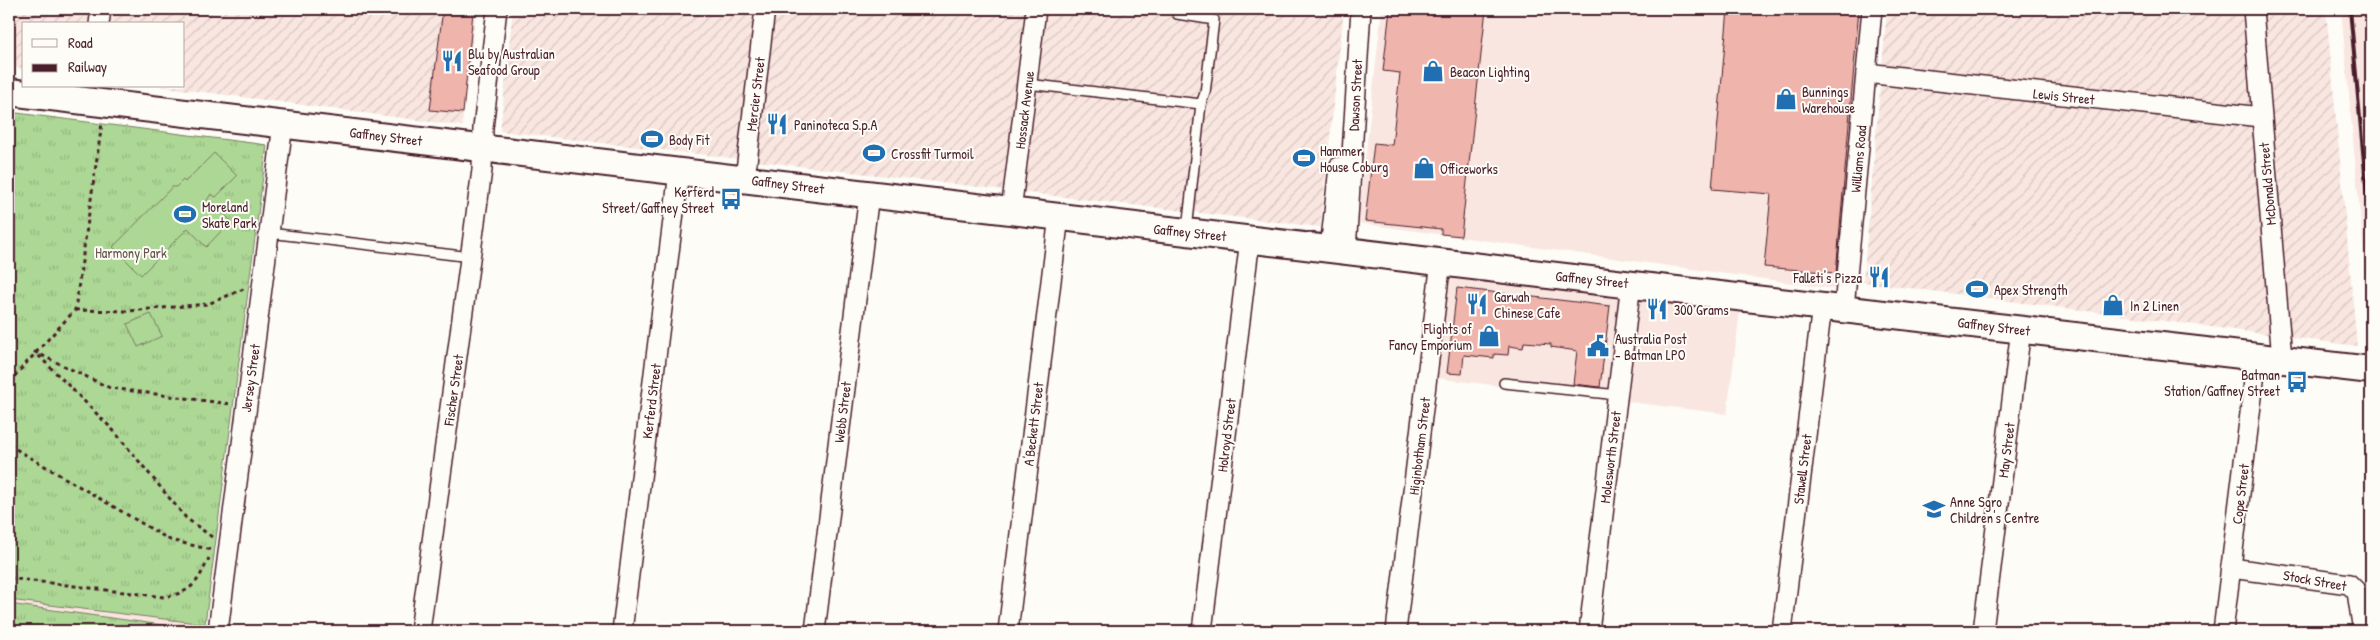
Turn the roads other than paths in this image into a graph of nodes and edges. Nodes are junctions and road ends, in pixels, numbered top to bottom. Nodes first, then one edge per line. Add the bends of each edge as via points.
1 (101, 9) edge
2 (497, 9) edge
3 (765, 9) edge
4 (1036, 9) edge
5 (1178, 9) edge
6 (1361, 9) edge
7 (1872, 9) edge
8 (2253, 9) edge
9 (99, 22) edge
10 (1866, 73) junction
11 (1027, 84) junction
12 (9, 92) edge
13 (95, 97) edge
14 (1201, 104) junction
15 (2261, 117) junction
16 (283, 124) junction
17 (483, 148) junction
18 (679, 172) junction
19 (745, 179) junction
20 (869, 194) junction
21 (1011, 211) junction
22 (1059, 216) junction
23 (1187, 232) junction
24 (270, 233) junction
25 (1250, 238) junction
26 (1338, 250) junction
27 (470, 257) junction
28 (1441, 261) junction
29 (1631, 283) junction
30 (1833, 307) junction
31 (2021, 329) junction
32 (2270, 358) junction
33 (2371, 370) edge
34 (1504, 382) dead end
35 (1618, 395) junction
36 (2231, 568) junction
37 (218, 631) edge
38 (420, 631) edge
39 (622, 631) edge
40 (815, 631) edge
41 (1008, 631) edge
42 (1202, 631) edge
43 (1396, 631) edge
44 (1589, 631) edge
45 (1782, 631) edge
46 (1983, 631) edge
47 (2223, 631) edge
48 (2363, 631) edge

1 - 9 street
2 - 17 street, Fischer Street
3 - 19 street, Mercier Street
4 - 11 street, Hossack Avenue
5 - 14 lane via 1178,14 1214,20
6 - 26 street, Dawson Street via 1347,96
7 - 10 street, Williams Road
8 - 15 street, McDonald Street
10 - 15 street, Lewis Street
10 - 30 street, Williams Road
11 - 14 lane
11 - 21 street, Hossack Avenue
12 - 13 main road, Gaffney Street
13 - 16 main road, Gaffney Street
14 - 23 lane
15 - 32 street, McDonald Street
16 - 17 main road, Gaffney Street
16 - 24 street, Jersey Street
17 - 18 main road, Gaffney Street
17 - 27 street, Fischer Street
18 - 19 main road, Gaffney Street
18 - 39 street, Kerferd Street
19 - 20 main road, Gaffney Street
20 - 21 main road, Gaffney Street
20 - 40 street, Webb Street
21 - 22 main road, Gaffney Street
22 - 23 main road, Gaffney Street
22 - 41 street, A'Beckett Street
23 - 25 main road, Gaffney Street
24 - 27 lane
24 - 37 street, Jersey Street
25 - 26 main road, Gaffney Street
25 - 42 street, Holroyd Street
26 - 28 main road, Gaffney Street
27 - 38 street, Fischer Street
28 - 29 main road, Gaffney Street
28 - 43 street, Higinbotham Street
29 - 30 main road, Gaffney Street
29 - 35 street, Molesworth Street
30 - 31 main road, Gaffney Street
30 - 45 street, Stawell Street
31 - 32 main road, Gaffney Street
31 - 46 street, May Street
32 - 33 main road, Gaffney Street
32 - 36 street, Cope Street
34 - 35 lane
35 - 44 street, Molesworth Street
36 - 47 street, Cope Street
36 - 48 street, Stock Street via 2349,584 2357,592

